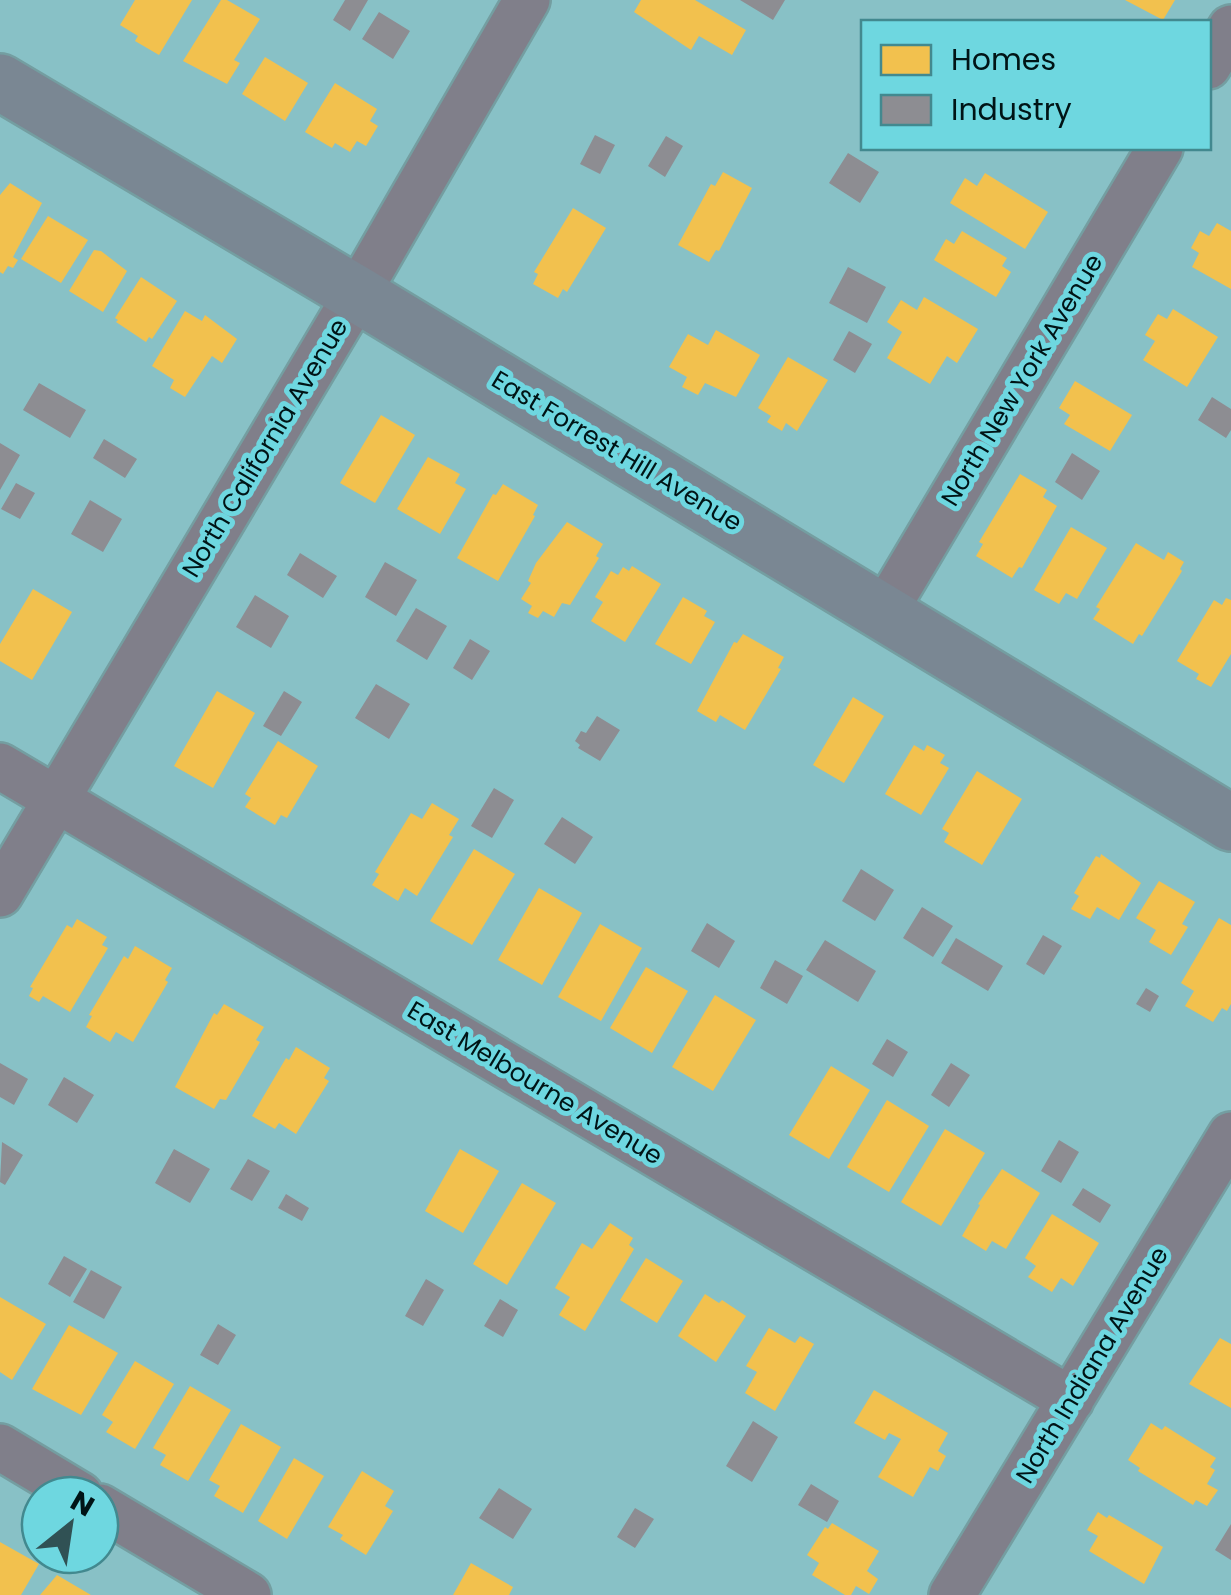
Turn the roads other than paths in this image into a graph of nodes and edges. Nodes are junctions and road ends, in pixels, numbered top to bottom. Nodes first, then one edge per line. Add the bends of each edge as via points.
1 (526, 0) edge
2 (1231, 28) edge
3 (1211, 61) edge
4 (0, 82) edge
5 (1159, 150) edge
6 (358, 294) junction
7 (884, 612) junction
8 (0, 766) edge
9 (57, 800) junction
10 (1231, 823) edge
11 (0, 894) edge
12 (1231, 1135) edge
13 (1071, 1400) junction
14 (0, 1447) edge
15 (47, 1475) edge
16 (120, 1519) edge
17 (248, 1595) edge
18 (952, 1595) edge

1 - 6 street, North California Avenue
2 - 3 street
4 - 6 main road, East Forrest Hill Avenue
5 - 7 street, North New York Avenue
6 - 7 main road, East Forrest Hill Avenue
6 - 9 street, North California Avenue
7 - 10 main road, East Forrest Hill Avenue
8 - 9 street, East Melbourne Avenue
9 - 11 street, North California Avenue
9 - 13 street, East Melbourne Avenue
12 - 13 street, North Indiana Avenue
13 - 18 street, North Indiana Avenue
14 - 15 street
16 - 17 street

